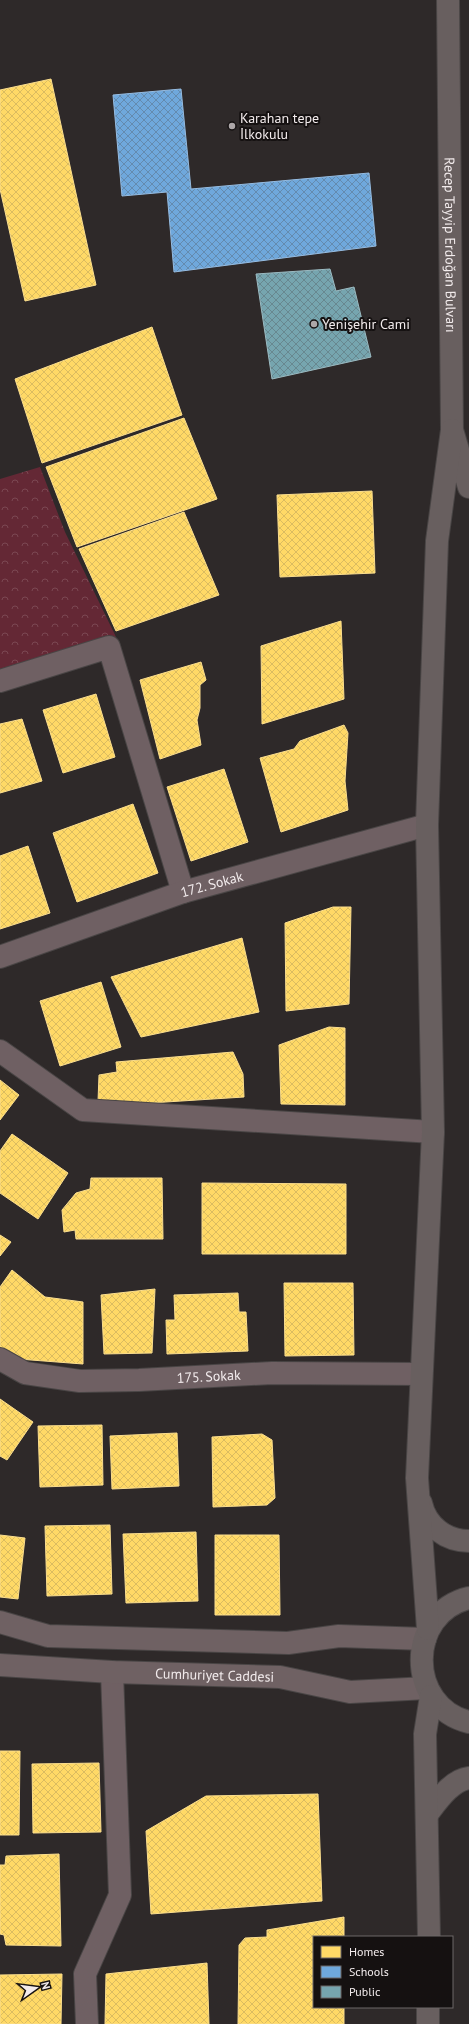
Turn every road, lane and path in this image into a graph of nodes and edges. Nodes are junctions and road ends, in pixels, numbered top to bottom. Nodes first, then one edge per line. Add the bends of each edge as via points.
1 (448, 0) edge
2 (452, 430) junction
3 (469, 487) edge
4 (0, 681) edge
5 (427, 825) junction
6 (183, 892) junction
7 (0, 957) edge
8 (0, 1051) edge
9 (433, 1132) junction
10 (0, 1359) edge
11 (421, 1374) junction
12 (417, 1478) junction
13 (469, 1542) edge
14 (469, 1598) edge
15 (0, 1622) edge
16 (427, 1634) junction
17 (0, 1665) edge
18 (112, 1672) junction
19 (429, 1692) junction
20 (469, 1722) edge
21 (469, 1778) edge
22 (428, 1813) junction
23 (429, 1936) edge
24 (428, 2008) edge
25 (87, 2024) edge
26 (428, 2024) edge

1 - 2 highway, Recep Tayyip Erdoğan Bulvarı
2 - 3 highway, Recep Tayyip Erdoğan Bulvarı
2 - 5 highway via 438,541
4 - 6 street via 109,646
5 - 6 street, 172. Sokak
5 - 9 highway
6 - 7 street, 172. Sokak
8 - 9 street via 82,1110
9 - 11 highway
10 - 11 street, 175. Sokak via 25,1373 80,1381 272,1373
11 - 12 highway
12 - 13 highway via 422,1505 434,1528 447,1538
12 - 16 highway
14 - 16 highway via 459,1600 441,1612
15 - 16 main road via 48,1636 288,1643 339,1636
16 - 19 highway via 421,1650 422,1671
17 - 18 main road, Cumhuriyet Caddesi
18 - 19 main road, Cumhuriyet Caddesi via 280,1677 350,1692
18 - 25 street via 120,1895 85,1974
19 - 20 highway via 442,1708 460,1720
19 - 22 highway via 425,1734
21 - 22 highway via 462,1779 439,1798
22 - 23 highway
24 - 26 highway

